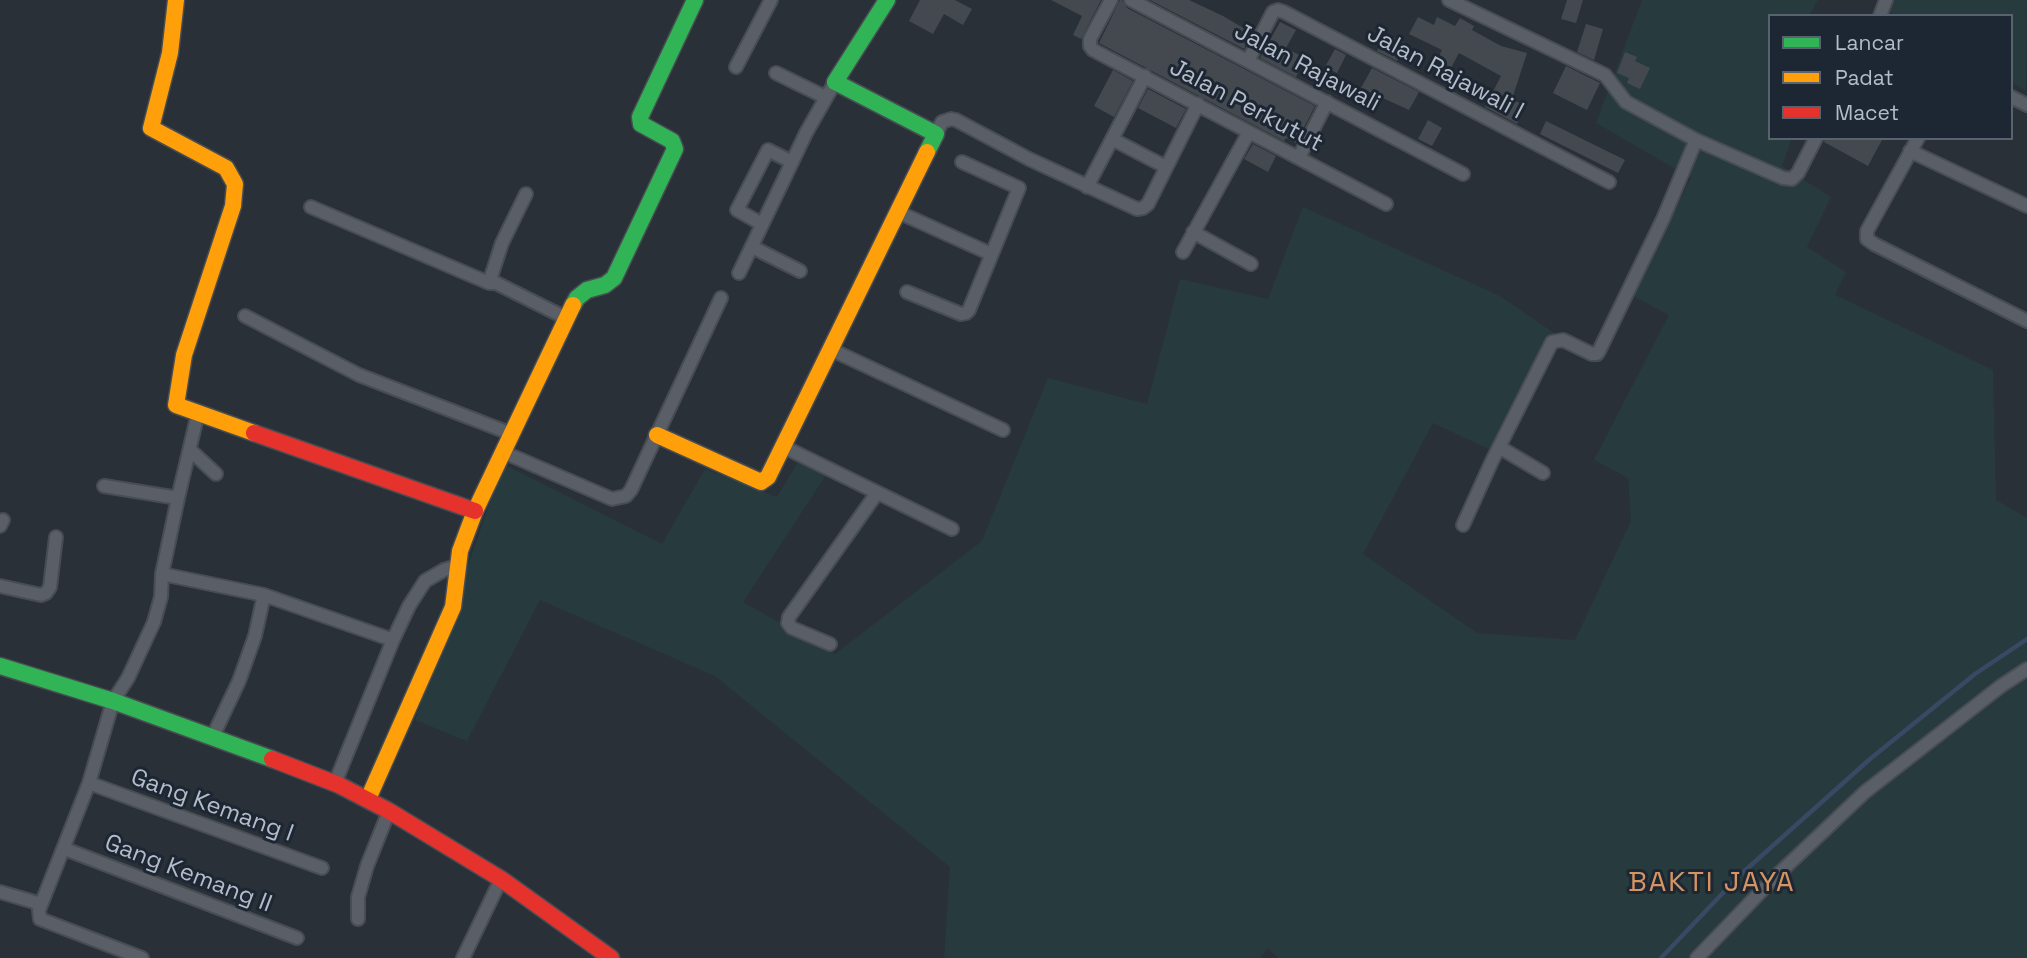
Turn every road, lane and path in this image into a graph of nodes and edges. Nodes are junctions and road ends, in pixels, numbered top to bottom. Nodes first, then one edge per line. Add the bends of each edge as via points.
1 (176, 0) edge
2 (695, 0) edge
3 (887, 0) edge
4 (1111, 0) edge
5 (1131, 0) edge
6 (1449, 0) edge
7 (767, 1) edge
8 (1248, 61) junction
9 (737, 67) dead end
10 (776, 73) dead end
11 (1144, 76) junction
12 (835, 82) junction
13 (825, 97) junction
14 (1326, 102) junction
15 (1198, 104) junction
16 (1250, 132) junction
17 (936, 134) junction
18 (1112, 139) junction
19 (1696, 140) junction
20 (1815, 140) edge
21 (1917, 140) edge
22 (1910, 151) junction
23 (1299, 157) junction
24 (792, 162) junction
25 (962, 162) dead end
26 (1166, 167) junction
27 (1463, 174) dead end
28 (1609, 182) dead end
29 (1087, 187) junction
30 (526, 194) dead end
31 (1386, 204) dead end
32 (2027, 205) edge
33 (311, 207) dead end
34 (898, 212) junction
35 (762, 224) junction
36 (1193, 232) junction
37 (752, 247) junction
38 (1183, 252) dead end
39 (991, 254) junction
40 (1251, 264) dead end
41 (800, 271) dead end
42 (739, 273) dead end
43 (489, 283) junction
44 (907, 292) dead end
45 (722, 298) dead end
46 (245, 316) dead end
47 (566, 318) junction
48 (2027, 321) edge
49 (832, 350) junction
50 (198, 413) junction
51 (1003, 430) dead end
52 (512, 434) junction
53 (657, 435) junction
54 (784, 447) junction
55 (1499, 447) junction
56 (190, 450) junction
57 (503, 452) junction
58 (1543, 472) dead end
59 (216, 474) dead end
60 (104, 486) dead end
61 (877, 494) junction
62 (178, 498) junction
63 (475, 511) junction
64 (1464, 525) dead end
65 (951, 529) dead end
66 (56, 537) dead end
67 (457, 566) junction
68 (162, 574) junction
69 (0, 586) edge
70 (264, 595) junction
71 (393, 640) junction
72 (830, 644) dead end
73 (0, 666) edge
74 (2027, 670) edge
75 (113, 701) junction
76 (213, 736) junction
77 (89, 783) junction
78 (334, 783) junction
79 (368, 799) junction
80 (389, 811) junction
81 (65, 849) junction
82 (322, 868) dead end
83 (501, 879) junction
84 (0, 892) edge
85 (41, 904) junction
86 (358, 919) dead end
87 (297, 938) dead end
88 (142, 958) edge
89 (463, 958) edge
90 (611, 958) edge
91 (1697, 958) edge

1 - 50 street via 170,53 151,128 226,168 235,184 233,206 184,355 176,403
2 - 47 street via 640,117 641,124 672,141 675,149 614,278 581,293
3 - 12 street
4 - 11 street, Jalan Perkutut via 1090,43 1093,50
5 - 8 street, Jalan Rajawali
6 - 19 street via 1605,75 1626,102
7 - 9 street
8 - 14 street, Jalan Rajawali
8 - 28 street, Jalan Rajawali I via 1273,12 1284,12
10 - 13 street
11 - 15 street, Jalan Perkutut
11 - 18 street
12 - 13 street
12 - 17 street
13 - 24 street
14 - 23 street
14 - 27 street, Jalan Rajawali
15 - 16 street, Jalan Perkutut
15 - 26 street
16 - 23 street, Jalan Perkutut
16 - 36 street
17 - 29 street via 946,119 956,120
17 - 34 street
18 - 26 street
18 - 29 street
19 - 20 street via 1783,178 1798,173
19 - 55 street via 1599,351 1592,354 1563,340 1552,342
21 - 22 street
22 - 32 street
22 - 48 street via 1867,230 1867,239
23 - 31 street, Jalan Perkutut
24 - 35 street
24 - 35 street via 768,150 737,210
25 - 39 street via 1019,188
26 - 29 street via 1143,208
30 - 43 street
33 - 43 street
34 - 39 street
34 - 49 street
35 - 37 street
36 - 38 street
36 - 40 street
37 - 41 street
37 - 42 street
39 - 44 street via 966,313
43 - 47 street
45 - 53 street
46 - 52 street via 359,374
47 - 52 street
49 - 51 street
49 - 54 street
50 - 56 street
50 - 63 street
52 - 57 street
53 - 54 street via 761,482
53 - 57 street via 631,490 620,499
54 - 61 street
55 - 58 street
55 - 64 street
56 - 59 street
56 - 62 street
57 - 63 street
60 - 62 street
61 - 65 street
61 - 72 street via 789,617 792,628
62 - 68 street
63 - 67 street
66 - 69 street via 46,593
67 - 71 street via 425,581
67 - 79 street via 453,607
68 - 70 street
68 - 75 street via 154,622
70 - 71 street
70 - 76 street via 239,681
71 - 78 street
73 - 75 street
74 - 91 street via 1865,792
75 - 76 street
75 - 77 street
76 - 78 street
77 - 81 street
77 - 82 street, Gang Kemang I
78 - 79 street
79 - 80 street
80 - 83 street
80 - 86 street via 358,897
81 - 85 street
81 - 87 street, Gang Kemang II
83 - 89 street
83 - 90 street
84 - 85 street
85 - 88 street via 40,919

